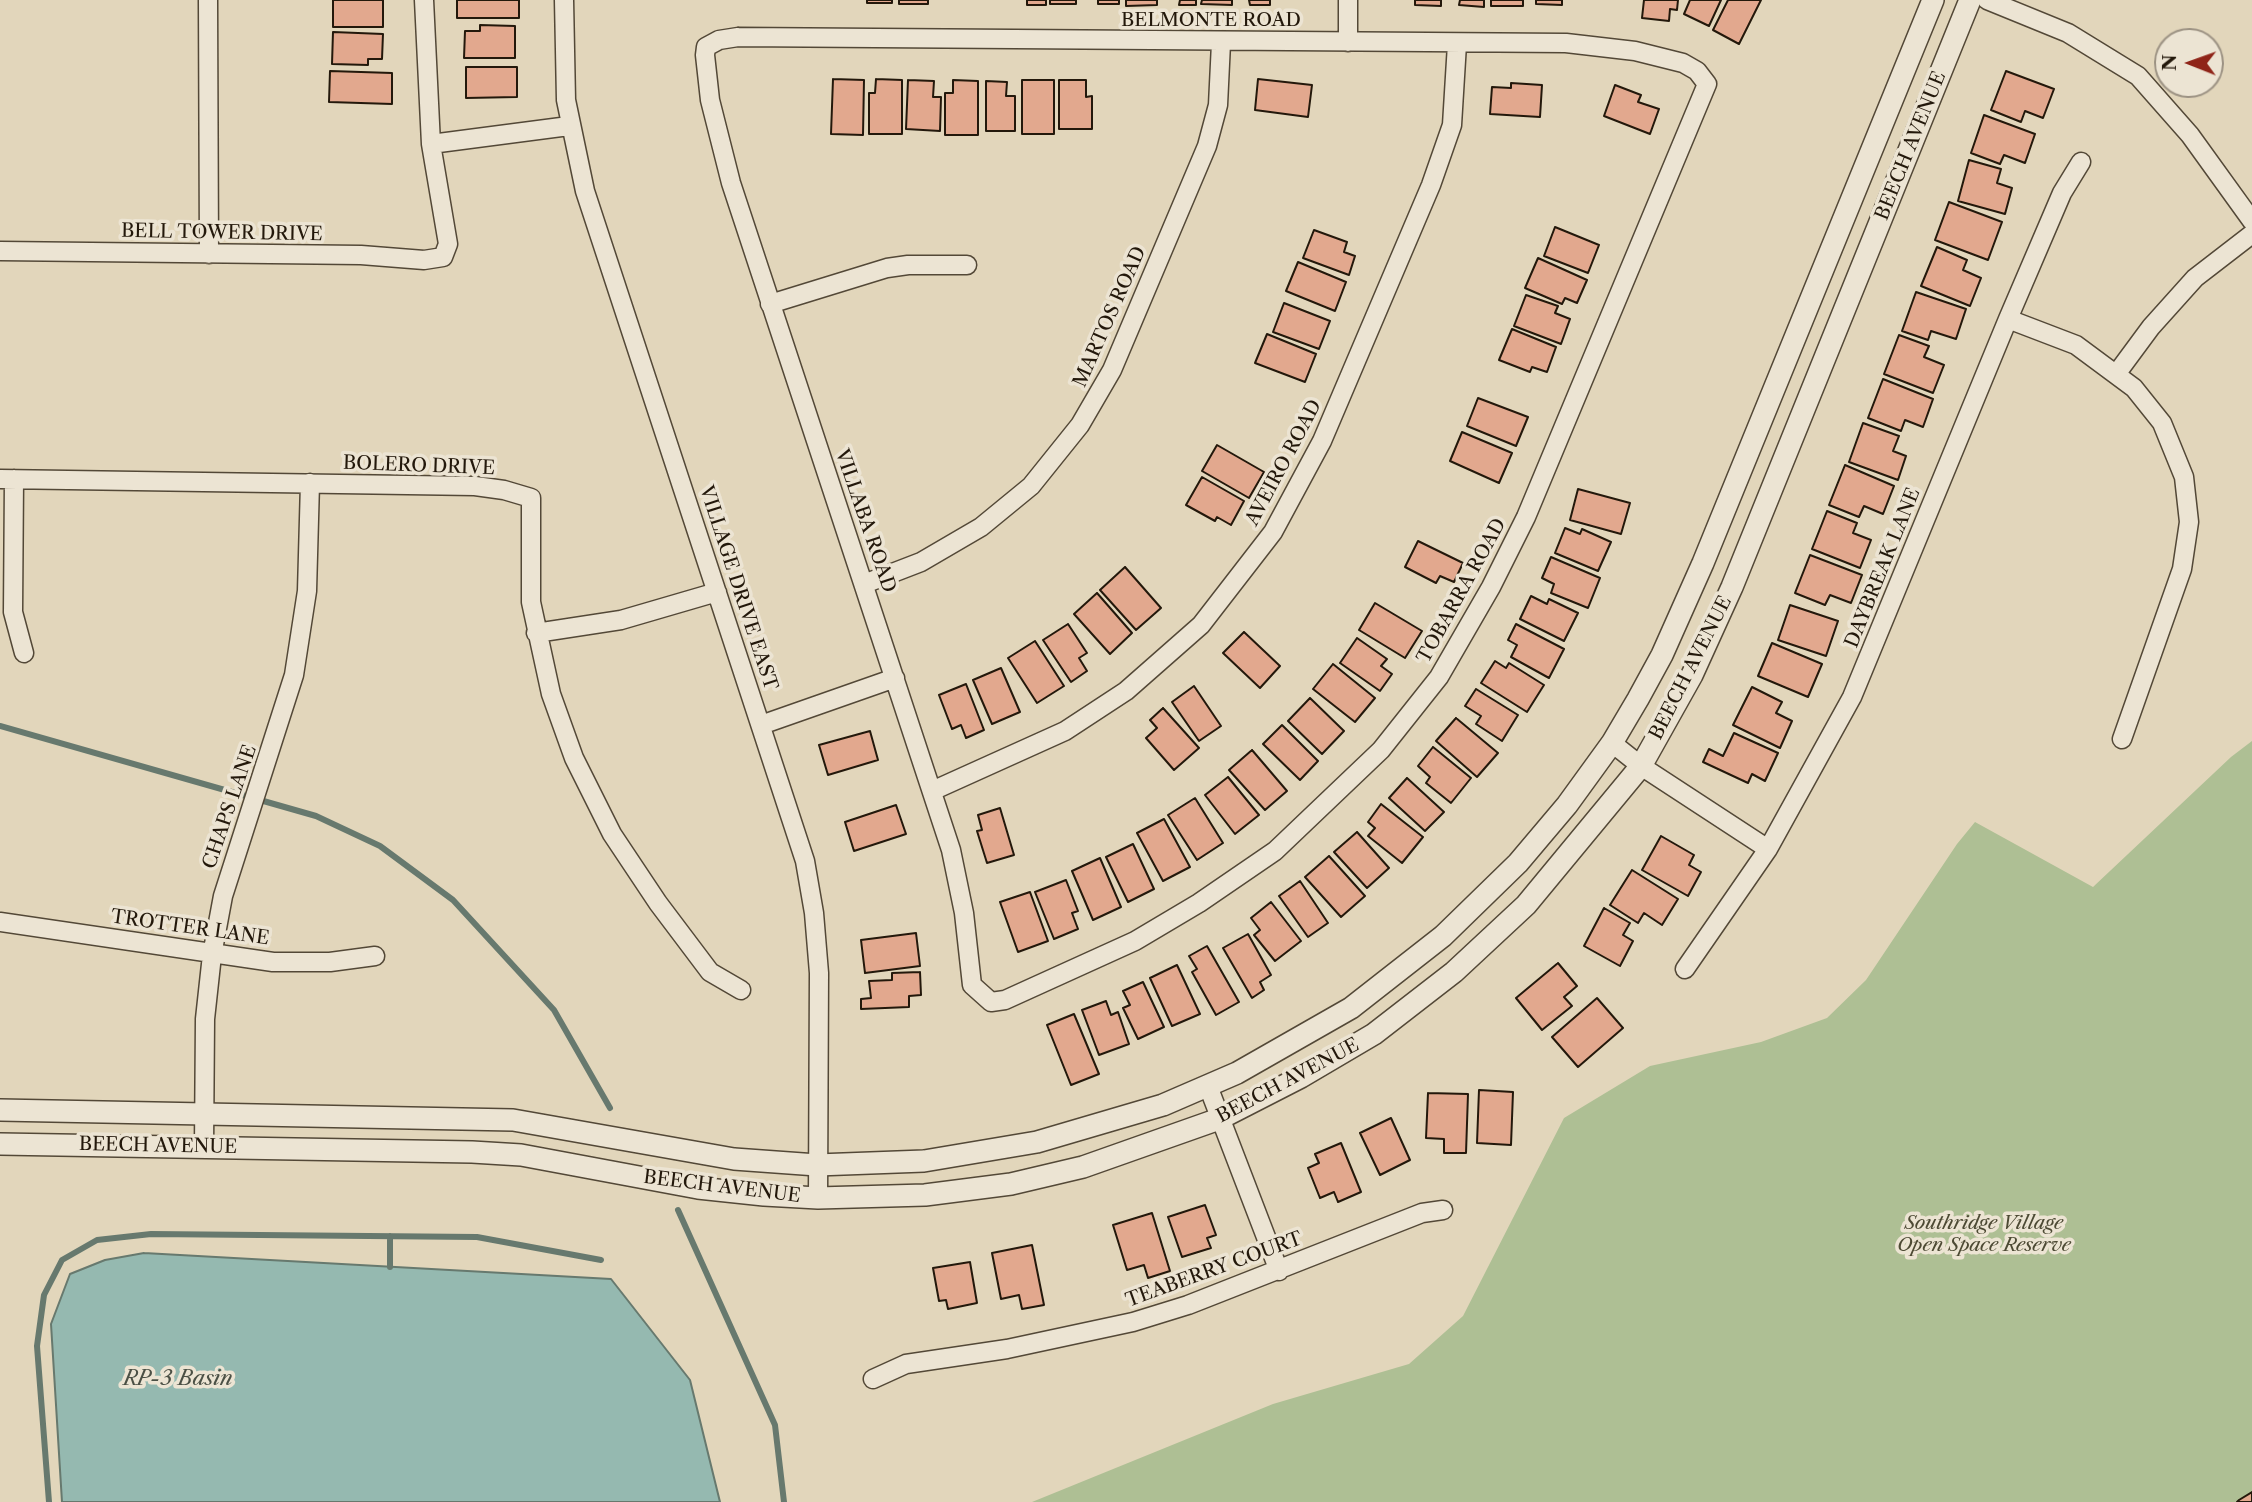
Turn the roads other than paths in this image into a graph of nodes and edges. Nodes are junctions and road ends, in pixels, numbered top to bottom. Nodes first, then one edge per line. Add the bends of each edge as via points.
1 (208, 0) edge
2 (424, 0) edge
3 (564, 0) edge
4 (1348, 0) edge
5 (1933, 0) edge
6 (1970, 0) edge
7 (1987, 0) edge
8 (1348, 42) junction
9 (1221, 43) junction
10 (1457, 44) junction
11 (706, 47) joint
12 (1707, 83) joint
13 (569, 125) junction
14 (431, 144) junction
15 (2081, 162) dead end
16 (2252, 221) edge
17 (2252, 234) edge
18 (0, 251) edge
19 (209, 254) junction
20 (967, 265) dead end
21 (770, 304) junction
22 (2008, 319) junction
23 (2117, 373) junction
24 (7, 479) edge
25 (310, 483) junction
26 (864, 584) junction
27 (717, 592) junction
28 (536, 633) junction
29 (24, 653) dead end
30 (895, 678) junction
31 (761, 725) junction
32 (2122, 739) dead end
33 (1612, 743) junction
34 (1641, 766) junction
35 (932, 791) junction
36 (1768, 849) junction
37 (0, 922) edge
38 (212, 955) junction
39 (375, 956) dead end
40 (1685, 969) dead end
41 (741, 990) dead end
42 (991, 1002) joint
43 (1208, 1086) junction
44 (0, 1110) edge
45 (205, 1114) junction
46 (1219, 1119) junction
47 (0, 1144) edge
48 (204, 1147) junction
49 (817, 1165) junction
50 (818, 1198) junction
51 (1443, 1210) dead end
52 (1279, 1271) junction
53 (873, 1379) dead end

1 - 19 street
2 - 14 street
3 - 13 street, VILLAGE DRIVE EAST
4 - 8 street
5 - 33 street, BEECH AVENUE via 1694,583 1662,655
6 - 34 street, BEECH AVENUE via 1732,587 1692,675
7 - 16 street via 2068,33 2138,76 2190,135
8 - 9 street, BELMONTE ROAD
8 - 10 street, BELMONTE ROAD
9 - 11 street, BELMONTE ROAD via 738,37
9 - 26 street, MARTOS ROAD via 1218,105 1207,146 1112,370 1080,425 1031,485 981,527 921,562
10 - 12 street, BELMONTE ROAD via 1566,43 1634,51 1683,63
10 - 35 street, AVEIRO ROAD via 1452,125 1432,185 1322,441 1273,532 1201,625 1126,691 1054,737
11 - 21 street, VILLABA ROAD via 706,73 719,141
12 - 42 street, TOBARRA ROAD via 1521,527 1458,648 1419,703 1341,790 1275,851 1238,878 1135,941 1019,995
13 - 14 street
13 - 27 street, VILLAGE DRIVE EAST via 595,223
14 - 19 street, BELL TOWER DRIVE via 447,229 443,257
15 - 22 street, DAYBREAK LANE via 2062,193
17 - 23 street via 2195,278
18 - 19 street, BELL TOWER DRIVE
20 - 21 street via 887,268
21 - 26 street, VILLABA ROAD
22 - 23 street via 2076,345
22 - 36 street, DAYBREAK LANE via 1852,697
23 - 32 street via 2150,404 2172,443 2187,488 2189,511 2179,584
24 - 25 street, BOLERO DRIVE
24 - 29 street via 13,612
25 - 28 street, BOLERO DRIVE via 475,486 531,498 528,568
25 - 38 street, CHAPS LANE via 303,630 286,706 223,896
26 - 30 street, VILLABA ROAD
27 - 28 street via 621,620
27 - 31 street, VILLAGE DRIVE EAST
28 - 41 street, BOLERO DRIVE via 562,726 612,834 710,972
30 - 31 street
30 - 35 street, VILLABA ROAD
31 - 49 street, VILLAGE DRIVE EAST via 798,836 814,913 819,995
33 - 34 street
33 - 43 street, BEECH AVENUE via 1518,863 1443,936 1351,1008
34 - 36 street
34 - 46 street, BEECH AVENUE via 1526,905 1454,972 1374,1034
35 - 42 street, VILLABA ROAD via 958,881 970,976 978,992
36 - 40 street, DAYBREAK LANE
37 - 38 street, TROTTER LANE
38 - 39 street, TROTTER LANE via 297,963
38 - 45 street, CHAPS LANE via 205,1019
43 - 46 street
43 - 49 street, BEECH AVENUE via 1163,1105 1037,1142 924,1161
44 - 45 street, BEECH AVENUE
45 - 48 street, CHAPS LANE
45 - 49 street, BEECH AVENUE via 513,1120 734,1159
46 - 50 street, BEECH AVENUE via 1083,1167 1011,1184 925,1195
46 - 52 street
47 - 48 street, BEECH AVENUE
48 - 50 street, BEECH AVENUE via 521,1155 698,1188
49 - 50 street, VILLAGE DRIVE EAST
51 - 52 street, TEABERRY COURT via 1422,1213
52 - 53 street, TEABERRY COURT via 1133,1322 1019,1347 906,1364

